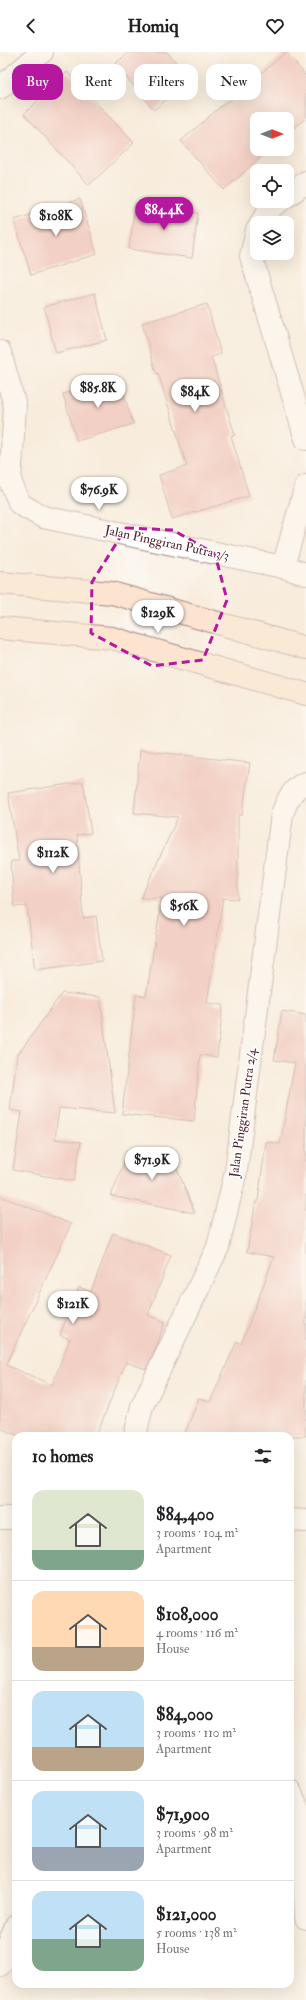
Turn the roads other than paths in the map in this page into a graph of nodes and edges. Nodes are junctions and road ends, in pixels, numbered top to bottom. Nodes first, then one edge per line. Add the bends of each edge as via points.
1 (42, 52) edge
2 (0, 88) edge
3 (306, 182) edge
4 (294, 191) edge
5 (252, 260) edge
6 (0, 352) edge
7 (306, 439) edge
8 (306, 486) edge
9 (283, 567) junction
10 (306, 574) edge
11 (0, 583) edge
12 (0, 628) edge
13 (306, 648) edge
14 (306, 694) edge
15 (306, 783) edge
16 (136, 1432) edge
17 (0, 1518) edge
18 (12, 1518) edge
19 (294, 1520) edge
20 (306, 1521) edge
21 (294, 1800) edge
22 (306, 1918) edge
23 (12, 1936) edge
24 (0, 1965) edge

1 - 2 street
3 - 4 street
5 - 7 street
6 - 9 street, Jalan Pinggiran Putra 3/3 via 15,406 10,481 20,504 43,517
8 - 9 street
9 - 10 street, Jalan Pinggiran Putra 3/3
11 - 13 street via 112,593
12 - 14 street via 112,638
15 - 16 street, Jalan Pinggiran Putra 2/4 via 300,785 288,797 282,814 236,1171 218,1246 142,1406
17 - 18 street
19 - 20 street
21 - 22 street via 301,1815
23 - 24 street

